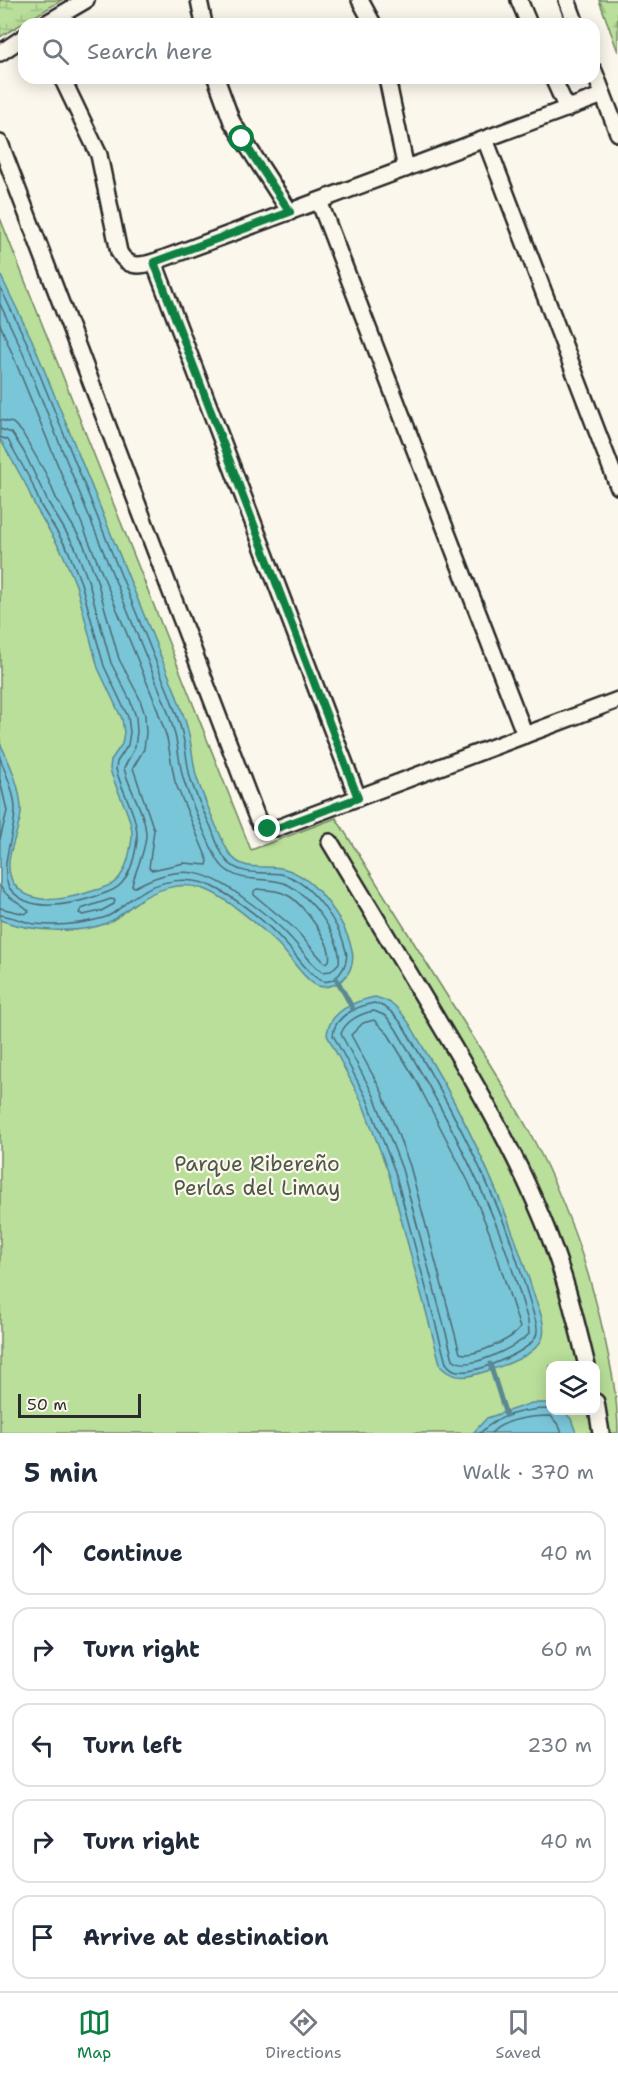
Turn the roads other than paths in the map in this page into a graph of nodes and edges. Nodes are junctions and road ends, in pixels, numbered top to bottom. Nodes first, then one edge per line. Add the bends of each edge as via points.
1 (86, 0) edge
2 (199, 0) edge
3 (360, 0) edge
4 (519, 0) edge
5 (567, 0) edge
6 (55, 18) edge
7 (203, 18) edge
8 (370, 18) edge
9 (526, 18) edge
10 (574, 18) edge
11 (18, 41) edge
12 (0, 53) edge
13 (65, 84) edge
14 (218, 84) edge
15 (388, 84) edge
16 (556, 84) edge
17 (599, 84) edge
18 (603, 95) junction
19 (567, 109) junction
20 (618, 133) edge
21 (485, 139) junction
22 (0, 143) edge
23 (406, 169) junction
24 (319, 201) junction
25 (290, 212) junction
26 (154, 262) junction
27 (618, 486) edge
28 (618, 700) edge
29 (525, 735) junction
30 (358, 798) junction
31 (330, 842) dead end
32 (586, 1361) edge
33 (598, 1415) edge
34 (601, 1433) edge

1 - 6 street
2 - 7 street
3 - 8 street
4 - 9 street
5 - 10 street
11 - 12 street
13 - 26 street via 99,155 119,252 136,266
14 - 25 street via 232,122
15 - 23 street
16 - 19 street
17 - 18 street
18 - 19 street
18 - 20 street
19 - 21 street
21 - 23 street
21 - 27 street
22 - 30 street via 260,823 275,829
23 - 24 street
24 - 25 street
24 - 29 street
25 - 26 street
26 - 30 street
28 - 29 street
29 - 30 street
31 - 32 street via 517,1160 564,1276
33 - 34 street

